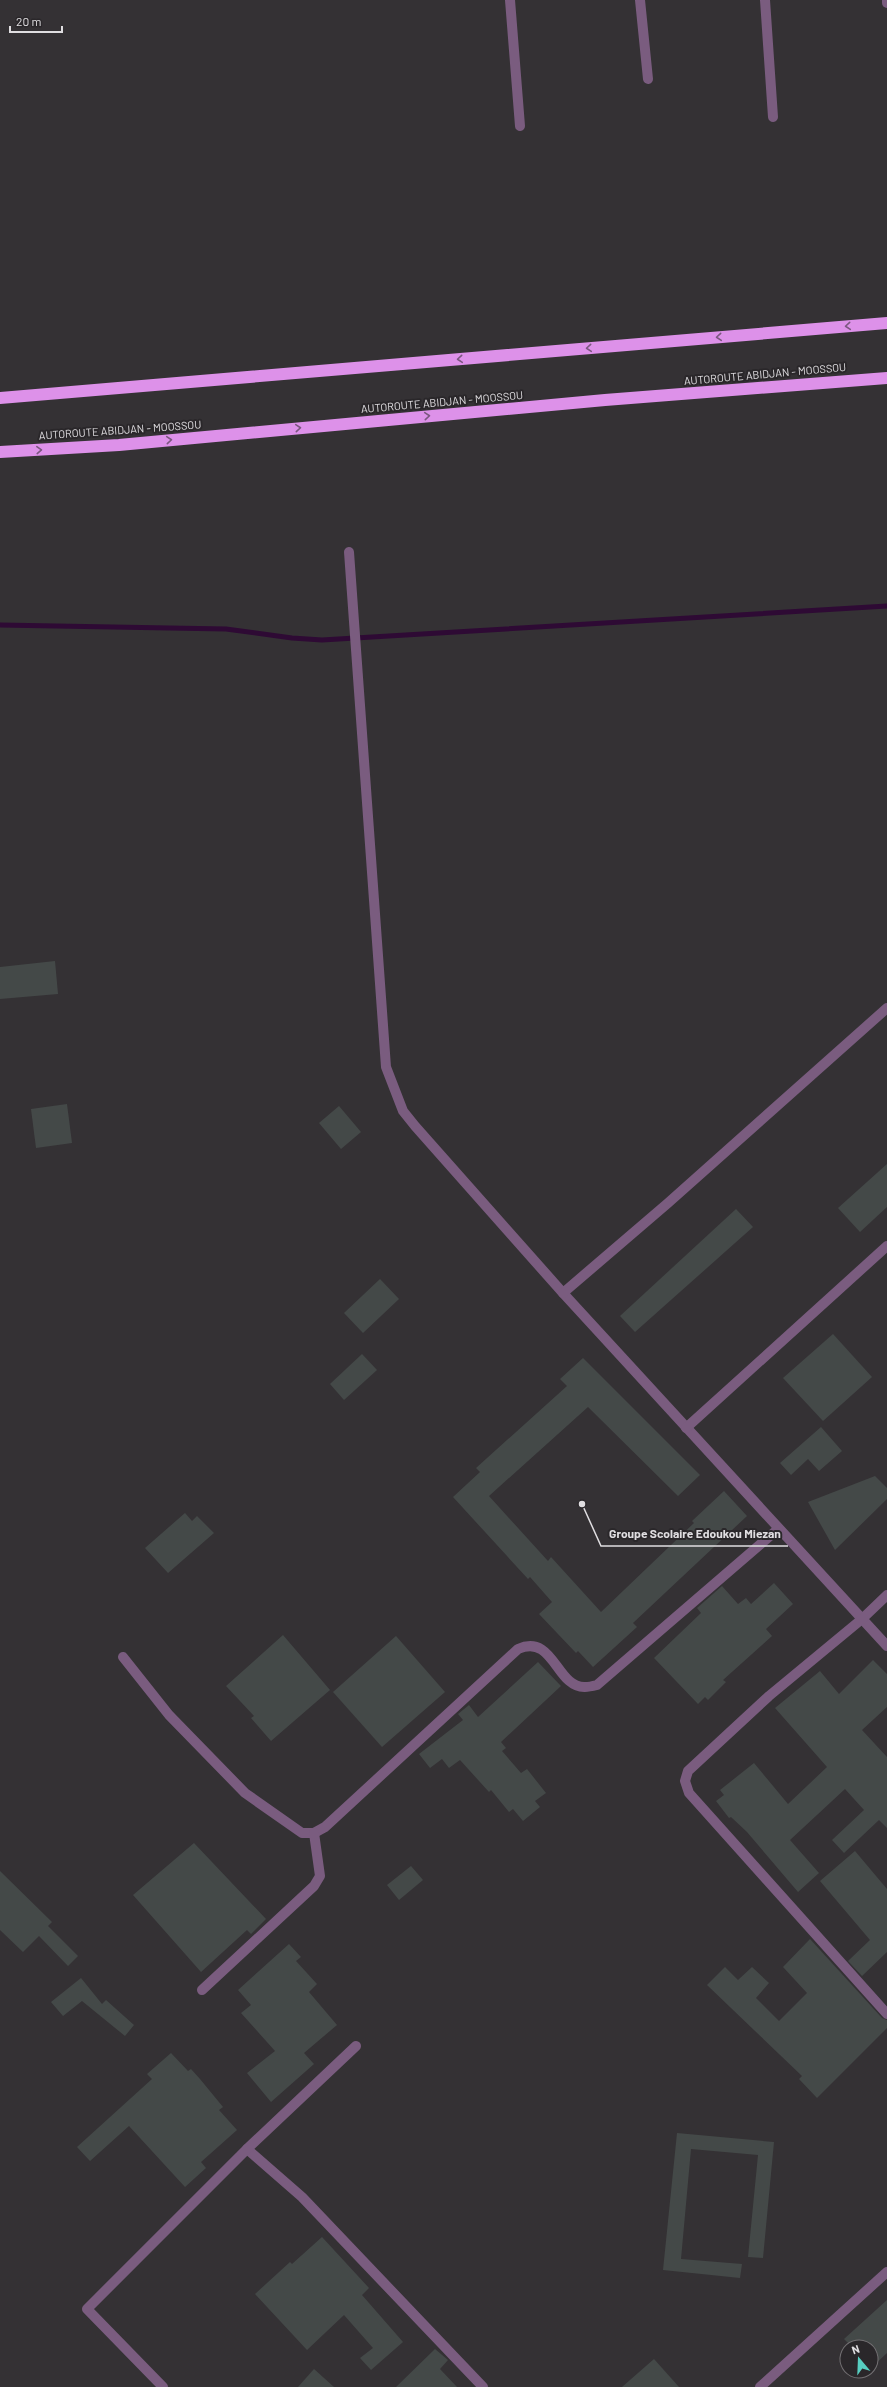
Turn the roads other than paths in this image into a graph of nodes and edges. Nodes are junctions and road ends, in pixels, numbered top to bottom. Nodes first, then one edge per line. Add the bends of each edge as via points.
1 (510, 0) edge
2 (640, 0) edge
3 (765, 0) edge
4 (887, 0) edge
5 (887, 3) edge
6 (648, 79) dead end
7 (773, 117) dead end
8 (520, 126) dead end
9 (887, 323) edge
10 (887, 378) edge
11 (0, 398) edge
12 (0, 452) edge
13 (349, 552) dead end
14 (887, 1008) edge
15 (887, 1246) edge
16 (563, 1293) junction
17 (686, 1428) junction
18 (778, 1529) junction
19 (887, 1595) edge
20 (862, 1619) junction
21 (887, 1646) edge
22 (123, 1657) dead end
23 (314, 1833) junction
24 (202, 1990) dead end
25 (887, 2014) edge
26 (356, 2046) dead end
27 (247, 2150) junction
28 (887, 2272) edge
29 (163, 2387) edge
30 (483, 2387) edge
31 (760, 2387) edge

1 - 8 street
2 - 6 street
3 - 7 street
4 - 5 street
9 -> 11 highway
12 -> 10 highway, AUTOROUTE ABIDJAN - MOOSSOU via 119,445 605,400
13 - 16 street via 386,1067 403,1111
14 - 16 street
15 - 17 street
16 - 17 street
17 - 18 street
18 - 20 street
18 - 23 street via 597,1685 583,1688 570,1681 540,1648 528,1644 518,1649 325,1827
19 - 20 street
20 - 21 street
20 - 25 street via 769,1696 688,1771 685,1781 689,1793
22 - 23 street via 169,1715 245,1793 302,1833
23 - 24 street via 320,1876 314,1886
26 - 27 street
27 - 29 street via 87,2310
27 - 30 street via 308,2202
28 - 31 street

